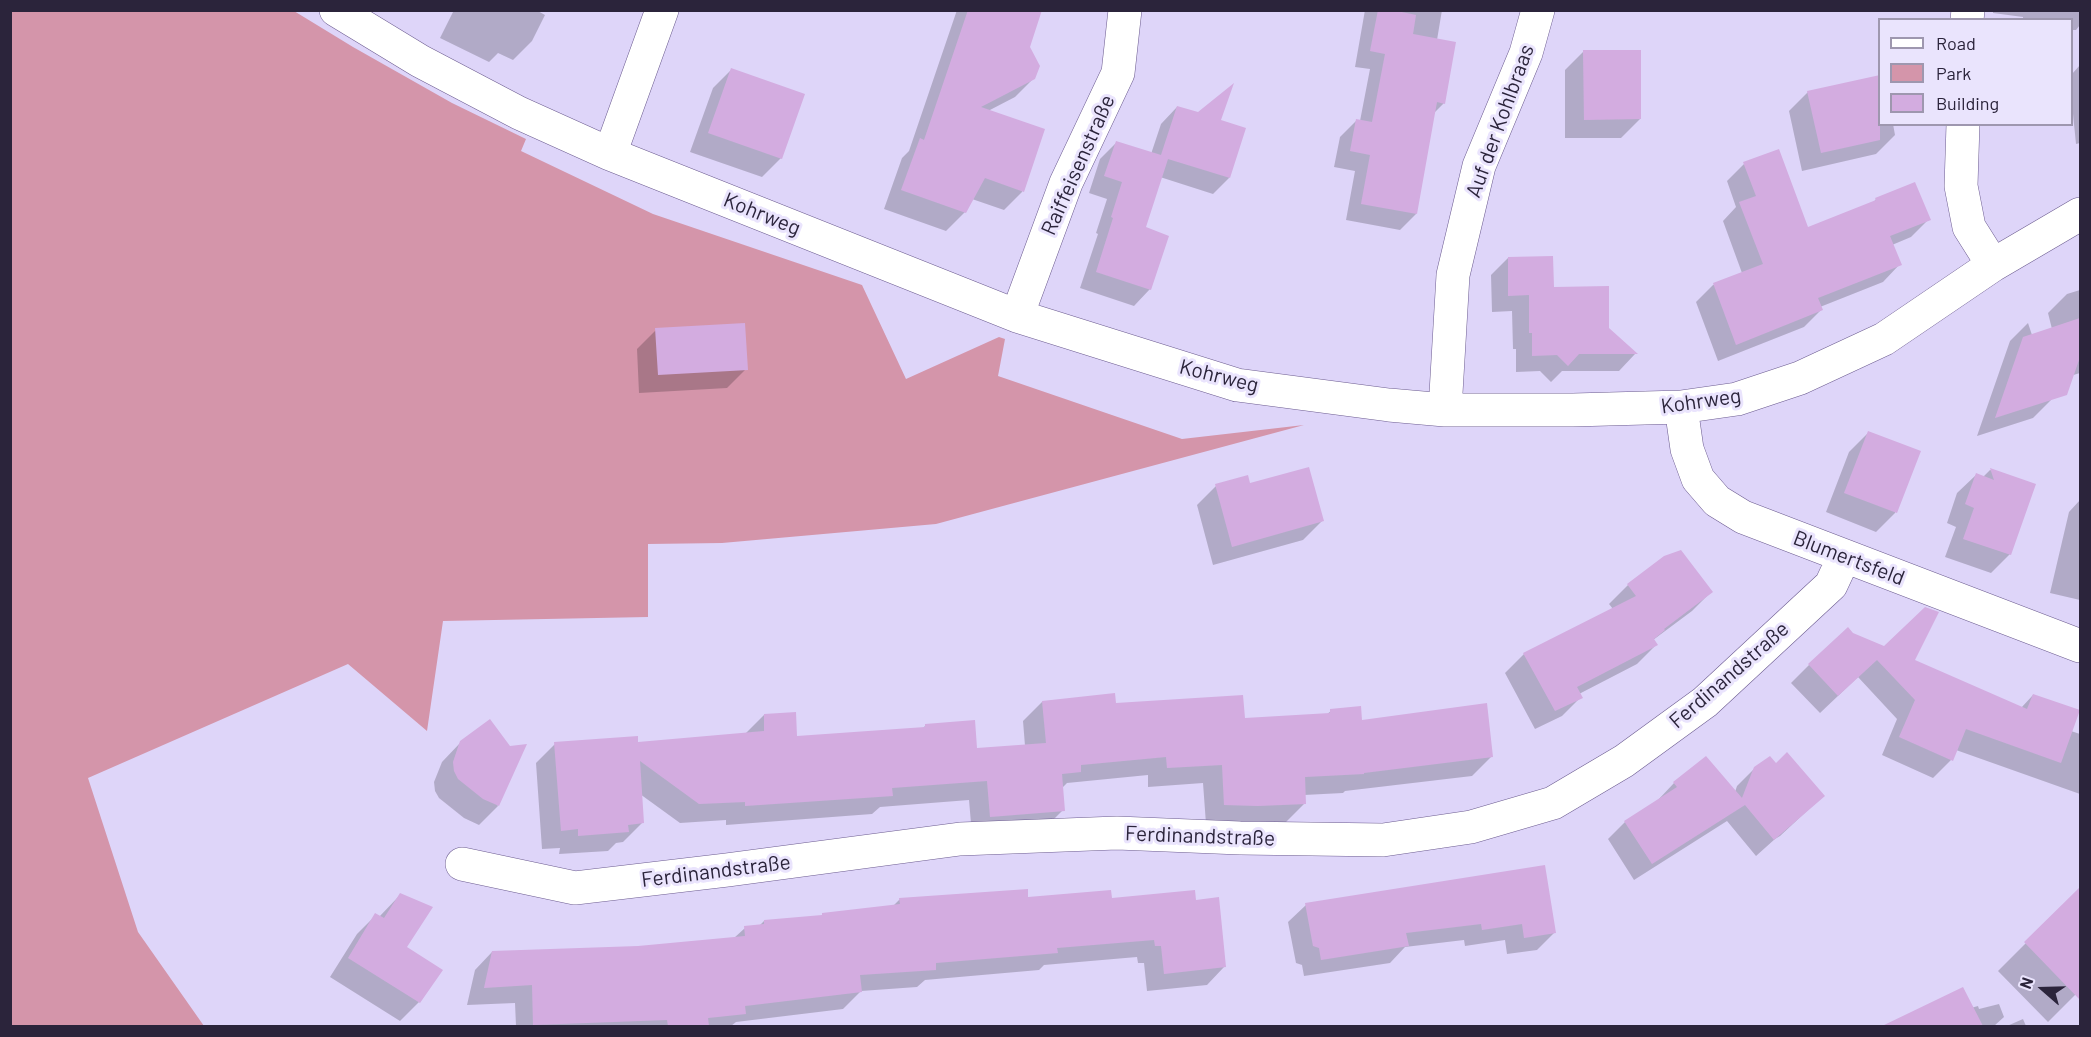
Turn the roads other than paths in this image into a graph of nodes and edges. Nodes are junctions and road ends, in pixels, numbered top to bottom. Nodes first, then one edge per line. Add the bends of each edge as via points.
1 (336, 10) edge
2 (662, 10) edge
3 (1125, 10) edge
4 (1538, 10) edge
5 (381, 22) edge
6 (1963, 126) edge
7 (610, 154) junction
8 (2080, 214) edge
9 (1993, 265) junction
10 (1017, 316) junction
11 (1681, 407) junction
12 (1445, 410) junction
13 (1844, 556) junction
14 (2080, 646) edge
15 (462, 864) dead end

1 - 5 street, Kohrweg
2 - 7 street
3 - 10 street, Raiffeisenstraße via 1118,73 1066,183
4 - 12 street, Auf der Kohlbraas via 1526,52 1479,166 1453,275
5 - 7 street, Kohrweg via 420,61 519,113
6 - 9 street via 1961,186 1969,227
7 - 10 street, Kohrweg
8 - 9 street, Kohrweg
9 - 11 street, Kohrweg via 1884,339 1800,378 1737,399
10 - 12 street, Kohrweg via 1237,385
11 - 12 street, Kohrweg
11 - 13 street, Blumertsfeld via 1686,449 1698,479 1717,501 1743,517
13 - 14 street, Blumertsfeld
13 - 15 street, Ferdinandstraße via 1831,585 1696,709 1624,760 1553,803 1471,827 1383,840 1117,833 960,839 575,888

